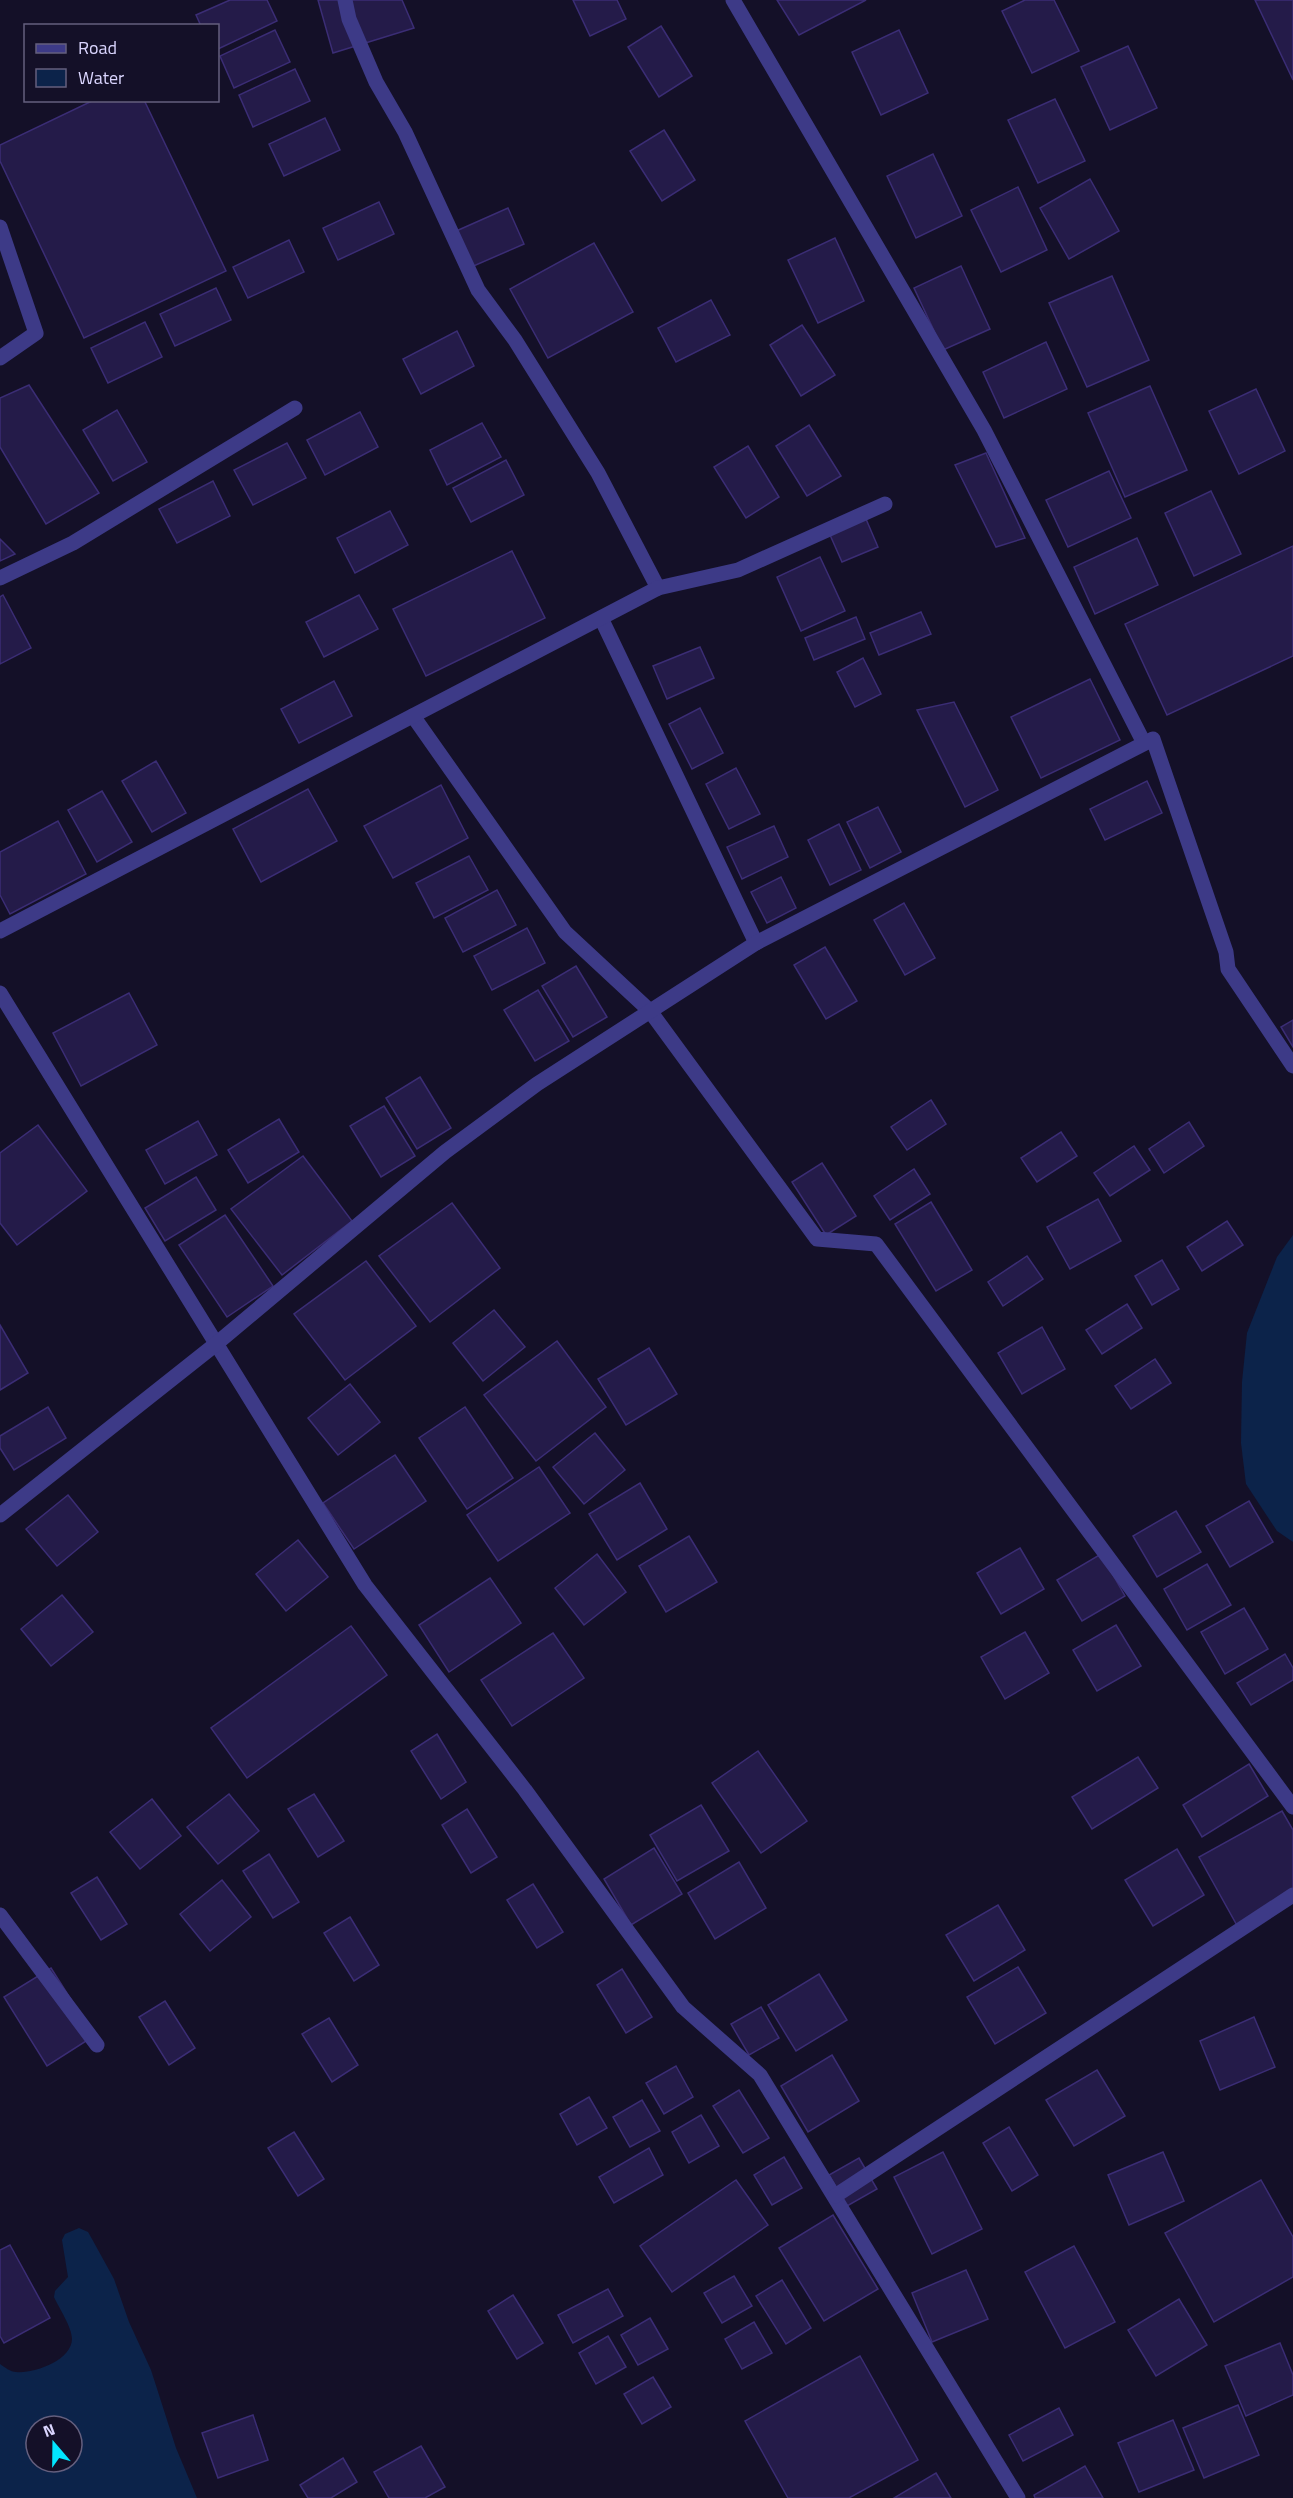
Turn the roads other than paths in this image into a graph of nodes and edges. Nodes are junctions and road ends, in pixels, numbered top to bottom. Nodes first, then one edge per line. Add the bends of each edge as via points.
1 (345, 0) edge
2 (733, 0) edge
3 (0, 227) edge
4 (0, 358) edge
5 (295, 408) dead end
6 (885, 504) dead end
7 (0, 578) edge
8 (658, 588) junction
9 (601, 618) junction
10 (413, 716) junction
11 (1144, 743) junction
12 (0, 931) edge
13 (756, 943) junction
14 (0, 993) edge
15 (651, 1011) junction
16 (1293, 1066) edge
17 (216, 1344) junction
18 (0, 1515) edge
19 (1293, 1807) edge
20 (1293, 1895) edge
21 (0, 1916) edge
22 (97, 2045) dead end
23 (835, 2196) junction
24 (1018, 2498) edge

1 - 8 street via 376,82 405,132 478,290 515,340 598,473
2 - 11 street via 984,430
3 - 4 street via 36,333
5 - 7 street via 73,543
6 - 8 street via 738,570
8 - 9 street
9 - 10 street
9 - 13 street
10 - 12 street
10 - 15 street via 565,932
11 - 13 street
11 - 16 street via 1153,739 1226,952 1228,969
13 - 15 street
14 - 17 street
15 - 17 street via 537,1084 445,1152
15 - 19 street via 817,1239 876,1244
17 - 18 street
17 - 23 street via 365,1585 525,1790 683,2007 760,2075
20 - 23 street
21 - 22 street
23 - 24 street

